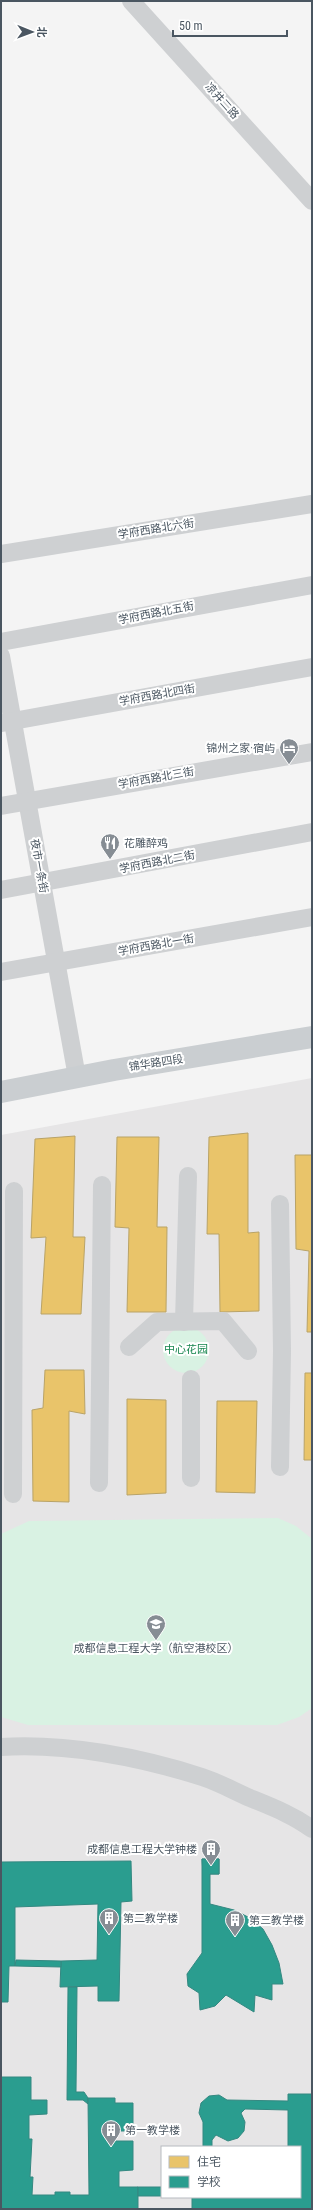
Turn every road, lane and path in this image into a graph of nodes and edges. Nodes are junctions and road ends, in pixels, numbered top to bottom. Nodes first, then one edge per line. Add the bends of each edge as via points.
1 (131, 1) edge
2 (312, 201) edge
3 (312, 504) edge
4 (1, 554) edge
5 (312, 584) edge
6 (1, 642) edge
7 (1, 656) edge
8 (312, 667) edge
9 (7, 722) edge
10 (312, 752) edge
11 (27, 801) junction
12 (1, 806) edge
13 (312, 832) edge
14 (42, 884) junction
15 (1, 890) edge
16 (312, 917) edge
17 (56, 962) junction
18 (1, 972) edge
19 (312, 1037) edge
20 (77, 1077) junction
21 (1, 1092) edge
22 (188, 1176) dead end
23 (102, 1186) dead end
24 (14, 1191) dead end
25 (280, 1204) dead end
26 (184, 1322) junction
27 (130, 1347) dead end
28 (248, 1351) dead end
29 (191, 1379) dead end
30 (280, 1467) dead end
31 (191, 1478) dead end
32 (99, 1483) dead end
33 (13, 1494) dead end
34 (1, 1747) edge
35 (312, 1829) edge

1 - 2 street, 凉井二路
3 - 4 street, 学府西路北六街
5 - 6 street, 学府西路北五街
7 - 9 street, 夜市一条街
8 - 9 street, 学府西路北四街
9 - 11 street, 夜市一条街
10 - 11 street, 学府西路北三街
11 - 12 street, 学府西路北三街
11 - 14 street, 夜市一条街
13 - 14 street, 学府西路北二街
14 - 15 street, 学府西路北二街
14 - 17 street, 夜市一条街
16 - 17 street, 学府西路北一街
17 - 18 street, 学府西路北一街
17 - 20 street, 夜市一条街
19 - 20 main road, 锦华路四段
20 - 21 main road, 锦华路四段
22 - 26 street
23 - 32 street
24 - 33 street
25 - 30 street
26 - 27 street via 157,1322
26 - 28 street via 223,1321
29 - 31 street
34 - 35 street via 24,1746 119,1755 150,1763 203,1777 296,1818

